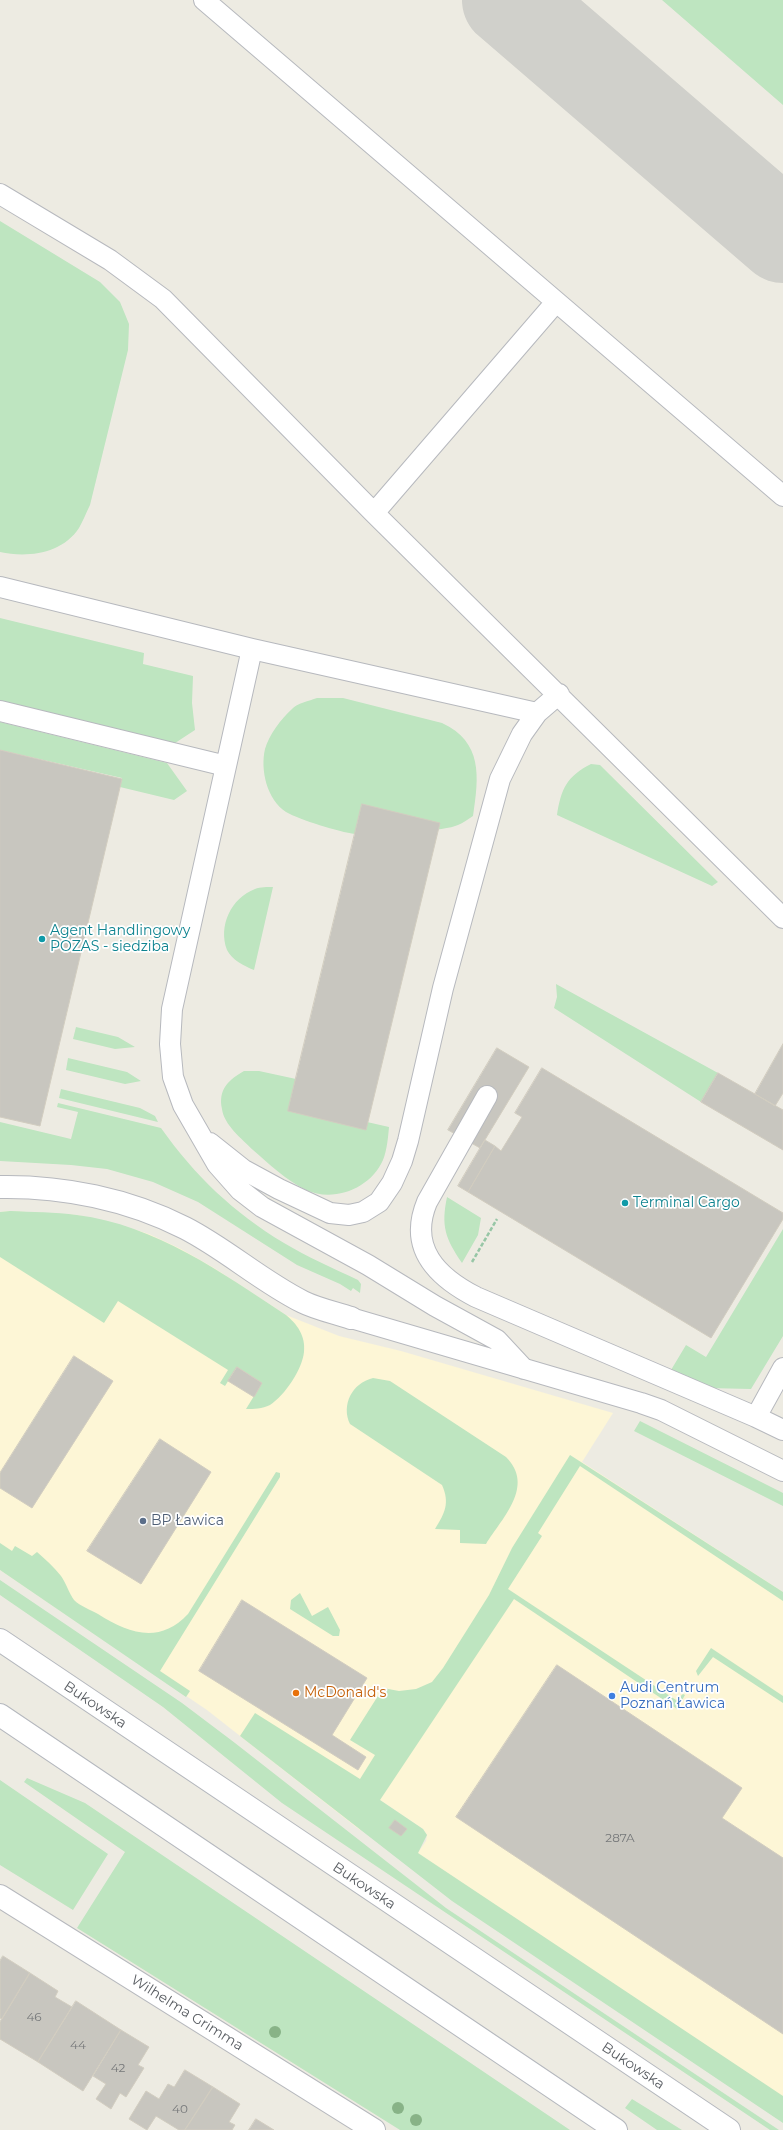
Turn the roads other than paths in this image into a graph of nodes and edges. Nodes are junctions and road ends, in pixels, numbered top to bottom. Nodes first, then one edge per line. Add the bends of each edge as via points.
1 (204, 0) edge
2 (0, 194) edge
3 (556, 302) junction
4 (783, 496) edge
5 (374, 513) junction
6 (0, 587) edge
7 (252, 648) junction
8 (559, 694) junction
9 (0, 712) edge
10 (537, 713) junction
11 (226, 766) junction
12 (783, 918) edge
13 (487, 1096) dead end
14 (201, 1136) junction
15 (0, 1187) edge
16 (352, 1318) joint
17 (783, 1368) edge
18 (524, 1369) junction
19 (756, 1417) junction
20 (783, 1430) edge
21 (783, 1472) edge
22 (0, 1640) edge
23 (0, 1715) edge
24 (0, 1896) edge
25 (374, 2130) edge
26 (616, 2130) edge
27 (729, 2130) edge

1 - 3 lane
2 - 5 lane via 110,260 163,299
3 - 4 lane
3 - 5 lane
5 - 8 lane
6 - 7 lane
7 - 10 lane
7 - 11 lane
8 - 10 lane
8 - 12 lane
9 - 11 lane
10 - 14 lane via 522,734 500,779 444,988 408,1141 394,1177 379,1202 363,1212 349,1215 330,1213 244,1170
11 - 14 lane via 172,1009 170,1044 173,1077 183,1106
13 - 19 lane via 421,1217 421,1241 429,1259 455,1284 476,1297
14 - 18 lane via 217,1164 240,1190 262,1206 497,1340
15 - 16 main road via 92,1195 142,1209 208,1241 304,1303
16 - 18 lane
17 - 19 lane
18 - 21 lane via 660,1410
19 - 20 lane
22 - 27 main road, Bukowska
23 - 26 main road
24 - 25 main road, Wilhelma Grimma

